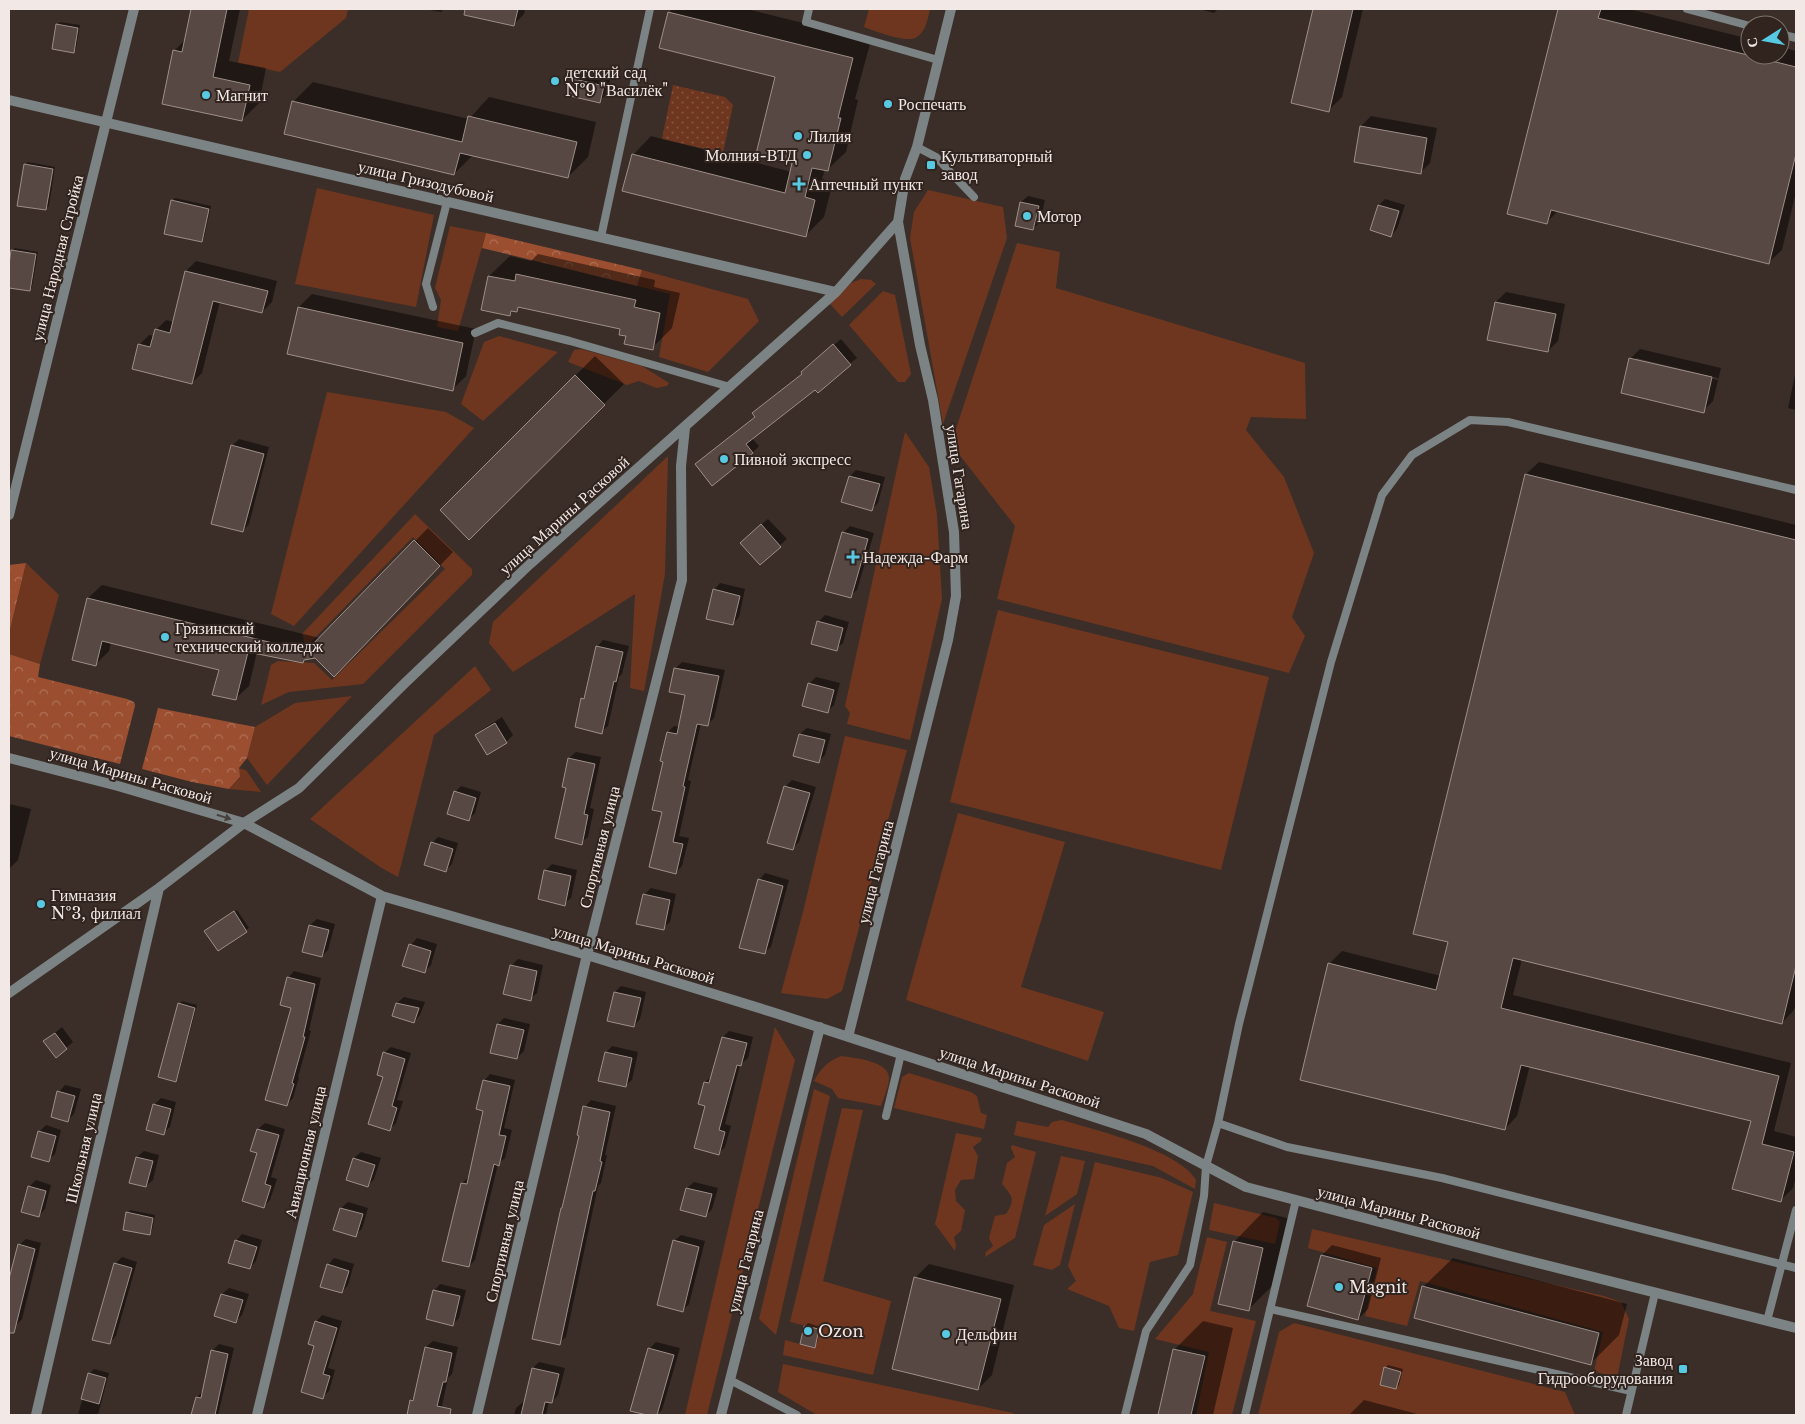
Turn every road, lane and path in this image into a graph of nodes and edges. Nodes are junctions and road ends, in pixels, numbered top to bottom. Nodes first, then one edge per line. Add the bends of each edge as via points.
1 (134, 9) edge
2 (650, 9) edge
3 (809, 9) edge
4 (951, 9) edge
5 (1687, 9) edge
6 (1740, 23) edge
7 (938, 60) junction
8 (9, 100) edge
9 (106, 122) junction
10 (917, 147) junction
11 (974, 197) dead end
12 (446, 202) junction
13 (898, 222) junction
14 (600, 237) junction
15 (836, 292) junction
16 (433, 307) dead end
17 (476, 333) dead end
18 (730, 387) junction
19 (685, 428) junction
20 (1796, 490) edge
21 (9, 515) edge
22 (9, 758) edge
23 (244, 823) junction
24 (159, 888) junction
25 (382, 896) junction
26 (587, 955) junction
27 (9, 993) edge
28 (820, 1027) junction
29 (848, 1037) junction
30 (900, 1054) junction
31 (886, 1116) dead end
32 (1218, 1123) junction
33 (1206, 1166) junction
34 (1296, 1200) junction
35 (1796, 1210) edge
36 (1782, 1265) junction
37 (1796, 1268) edge
38 (1655, 1293) junction
39 (1270, 1310) junction
40 (1767, 1321) junction
41 (1796, 1328) edge
42 (730, 1380) junction
43 (1632, 1391) junction
44 (36, 1415) edge
45 (257, 1415) edge
46 (478, 1415) edge
47 (721, 1415) edge
48 (797, 1415) edge
49 (1125, 1415) edge
50 (1245, 1415) edge
51 (1626, 1415) edge

1 - 9 street, улица Народная Стройка
2 - 14 lane
3 - 7 lane via 806,22
4 - 7 street, улица Гагарина
5 - 6 lane
7 - 10 street, улица Гагарина
8 - 9 street, улица Гризодубовой
9 - 12 street, улица Гризодубовой
9 - 21 street, улица Народная Стройка
10 - 11 lane via 936,157
10 - 13 street, улица Гагарина via 906,179
12 - 14 street, улица Гризодубовой
12 - 16 lane via 426,284
13 - 15 street, улица Марины Расковой
13 - 29 street, улица Гагарина via 933,400 954,532 956,596 946,650
14 - 15 street, улица Гризодубовой
15 - 18 street, улица Марины Расковой
17 - 18 lane via 498,323
18 - 19 street, улица Марины Расковой
19 - 23 street, улица Марины Расковой via 530,564 299,788
19 - 26 street, Спортивная улица via 681,466 682,580
20 - 32 lane via 1508,422 1470,420 1412,455 1382,495 1331,662 1239,1024
22 -> 23 street, улица Марины Расковой
23 - 24 street, улица Марины Расковой
23 - 25 street, улица Марины Расковой
24 - 27 street, улица Марины Расковой
24 - 44 street, Школьная улица
25 - 26 street, улица Марины Расковой
25 - 45 street, Авиационная улица
26 - 28 street, улица Марины Расковой
26 - 46 street, Спортивная улица
28 - 29 street, улица Марины Расковой
28 - 42 street, улица Гагарина
29 - 30 street, улица Марины Расковой
30 - 31 lane
30 - 33 street, улица Марины Расковой via 1146,1134
32 - 33 lane
32 - 36 lane via 1287,1147 1442,1178
33 - 34 street, улица Марины Расковой via 1246,1187
33 - 49 lane via 1204,1196 1190,1265 1146,1331
34 - 38 street, улица Марины Расковой
34 - 39 lane
35 - 36 lane
36 - 37 lane
36 - 40 lane
38 - 40 street, улица Марины Расковой
38 - 43 lane
39 - 43 lane
39 - 50 lane
40 - 41 street, улица Марины Расковой
42 - 47 street, улица Гагарина
42 - 48 lane
43 - 51 lane

